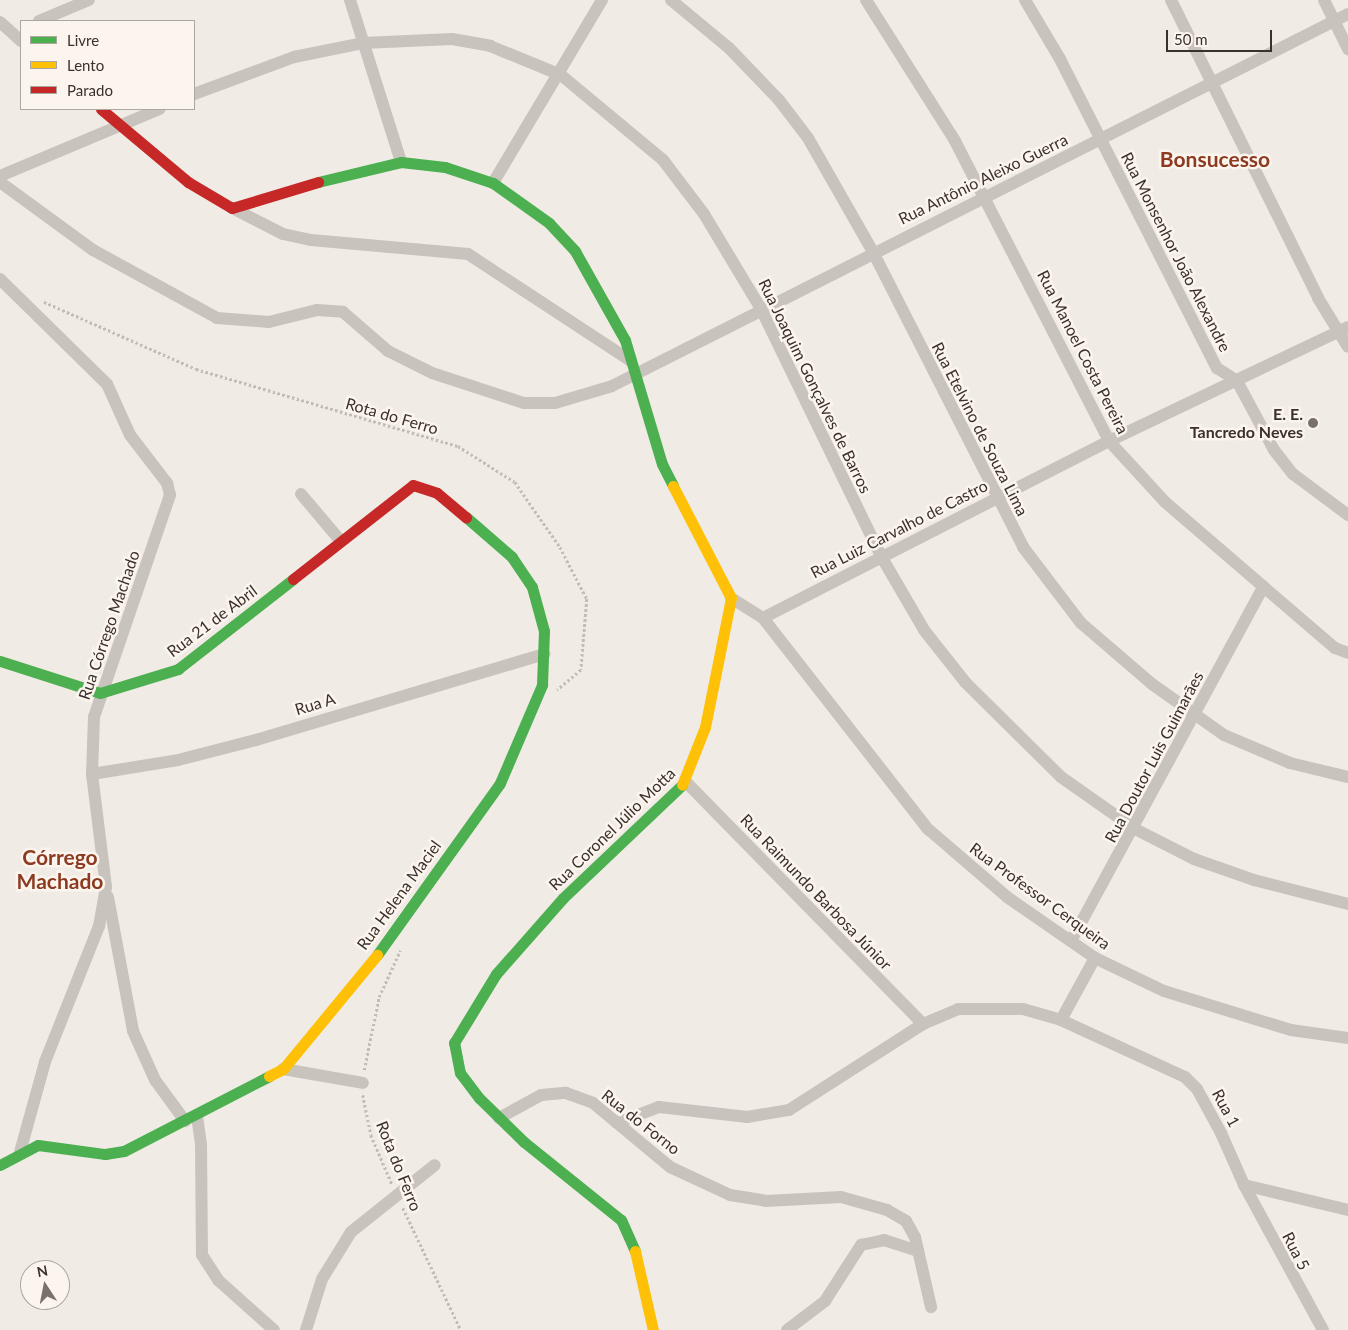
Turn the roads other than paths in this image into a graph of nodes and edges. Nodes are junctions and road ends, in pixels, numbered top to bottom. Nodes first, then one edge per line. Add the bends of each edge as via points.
1 (89, 0) edge
2 (350, 0) edge
3 (602, 0) edge
4 (671, 0) edge
5 (866, 0) edge
6 (1025, 0) edge
7 (1172, 0) edge
8 (1324, 0) edge
9 (1348, 14) edge
10 (41, 20) edge
11 (1334, 21) junction
12 (0, 22) edge
13 (19, 35) edge
14 (362, 43) junction
15 (1348, 49) edge
16 (561, 75) junction
17 (1211, 82) junction
18 (195, 94) edge
19 (102, 110) edge
20 (157, 110) edge
21 (120, 125) junction
22 (1100, 139) junction
23 (401, 162) junction
24 (0, 176) edge
25 (0, 182) edge
26 (493, 183) junction
27 (985, 196) junction
28 (232, 208) junction
29 (872, 252) junction
30 (0, 279) edge
31 (761, 309) junction
32 (1344, 330) edge
33 (1348, 347) edge
34 (631, 361) junction
35 (634, 375) junction
36 (1237, 381) junction
37 (1109, 441) junction
38 (413, 485) joint
39 (301, 494) dead end
40 (996, 498) junction
41 (1348, 515) edge
42 (339, 539) junction
43 (881, 556) junction
44 (1263, 587) junction
45 (731, 598) junction
46 (763, 618) junction
47 (1348, 653) edge
48 (544, 654) junction
49 (0, 661) edge
50 (100, 693) junction
51 (1195, 716) junction
52 (92, 774) junction
53 (1348, 777) edge
54 (686, 782) junction
55 (1135, 829) junction
56 (106, 887) junction
57 (1348, 904) edge
58 (1071, 941) junction
59 (1095, 958) junction
60 (1061, 1020) junction
61 (923, 1024) junction
62 (1348, 1038) edge
63 (283, 1069) junction
64 (362, 1083) road end
65 (191, 1118) junction
66 (499, 1118) junction
67 (617, 1123) junction
68 (20, 1152) junction
69 (0, 1165) edge
70 (435, 1165) dead end
71 (1244, 1185) junction
72 (1348, 1210) edge
73 (918, 1251) junction
74 (931, 1307) dead end
75 (274, 1330) edge
76 (306, 1330) edge
77 (653, 1330) edge
78 (787, 1330) edge
79 (1323, 1330) edge

1 - 10 street
2 - 14 street
3 - 16 street
4 - 29 street, Rua Etelvino de Souza Lima via 729,48 779,100 808,138
5 - 27 street, Rua Manoel Costa Pereira via 910,65
6 - 22 street, Rua Monsenhor João Alexandre
7 - 17 street
8 - 11 street
9 - 11 street, Rua Antônio Aleixo Guerra
11 - 15 street
11 - 17 street, Rua Antônio Aleixo Guerra
12 - 13 street
14 - 16 street, Rua Joaquim Gonçalves de Barros via 452,39 490,46
14 - 18 street, Rua Joaquim Gonçalves de Barros via 294,57
14 - 23 street
16 - 26 street
16 - 31 street, Rua Joaquim Gonçalves de Barros via 663,160 704,214
17 - 22 street, Rua Antônio Aleixo Guerra
17 - 32 street
19 - 21 street
20 - 21 street
21 - 24 street
21 - 28 street via 188,182
22 - 27 street, Rua Antônio Aleixo Guerra
22 - 36 street, Rua Monsenhor João Alexandre via 1217,368
23 - 26 street via 445,167
23 - 28 street via 371,166
25 - 35 street, Rua Antônio Aleixo Guerra via 93,250 217,318 260,322 318,310 343,312 368,337 408,362 476,391 524,403 572,400
26 - 34 street via 549,223 575,251 625,340
27 - 29 street, Rua Antônio Aleixo Guerra
27 - 37 street, Rua Manoel Costa Pereira
28 - 34 street via 283,234 311,240 468,254
29 - 31 street, Rua Antônio Aleixo Guerra
29 - 40 street, Rua Etelvino de Souza Lima
30 - 50 street, Rua Córrego Machado via 107,384 130,435 167,483 170,494
31 - 35 street, Rua Antônio Aleixo Guerra
31 - 43 street, Rua Joaquim Gonçalves de Barros
32 - 33 street
32 - 36 street, Rua Luiz Carvalho de Castro
34 - 35 street
35 - 45 street via 662,464
36 - 37 street, Rua Luiz Carvalho de Castro
36 - 41 street, Rua Monsenhor João Alexandre via 1274,450 1293,474
37 - 40 street, Rua Luiz Carvalho de Castro
37 - 44 street, Rua Manoel Costa Pereira via 1165,502
38 - 42 street, Rua 21 de Abril
38 - 48 street, Rua Helena Maciel via 437,493 512,557 539,607
39 - 42 street
40 - 43 street, Rua Luiz Carvalho de Castro
40 - 51 street, Rua Etelvino de Souza Lima via 1023,547 1081,623
42 - 50 street, Rua 21 de Abril via 178,669
43 - 46 street, Rua Luiz Carvalho de Castro
43 - 55 street, Rua Joaquim Gonçalves de Barros via 924,630 965,682 1061,777
44 - 47 street, Rua Manoel Costa Pereira
44 - 51 street, Rua Doutor Luis Guimarães
45 - 46 street, Rua Professor Cerqueira
45 - 54 street, Rua Coronel Júlio Motta via 705,727
46 - 58 street, Rua Professor Cerqueira via 928,829 1000,891
48 - 52 street, Rua A via 256,740 178,760
48 - 63 street, Rua Helena Maciel via 536,707 481,814 434,870 376,956
49 - 50 street
50 - 52 street, Rua Córrego Machado via 91,744
51 - 53 street, Rua Etelvino de Souza Lima via 1224,735 1290,763
51 - 55 street, Rua Doutor Luis Guimarães
52 - 56 street, Rua Córrego Machado
54 - 61 street, Rua Raimundo Barbosa Júnior
54 - 66 street, Rua Coronel Júlio Motta via 563,898 496,974 467,1015 454,1043 460,1073
55 - 57 street, Rua Joaquim Gonçalves de Barros via 1194,859 1254,880
55 - 58 street, Rua Doutor Luis Guimarães
56 - 65 street via 133,1031 155,1080
56 - 68 street, Rua Córrego Machado via 99,926 45,1062
58 - 59 street, Rua Professor Cerqueira
59 - 60 street
59 - 62 street, Rua Professor Cerqueira via 1164,991 1212,1007 1291,1030
60 - 61 street, Rua 1 via 1023,1009 972,1008
60 - 71 street, Rua 1 via 1185,1077 1197,1089
61 - 67 street, Rua 1 via 789,1110 747,1117 659,1106
63 - 64 street
63 - 65 street, Rua Helena Maciel
65 - 68 street, Rua Helena Maciel via 124,1151 106,1154 49,1144
65 - 75 street via 201,1144 202,1255 218,1280
66 - 67 street, Rua do Forno via 541,1095 566,1093 593,1103
66 - 77 street, Rua Coronel Júlio Motta via 621,1220 634,1248
67 - 73 street, Rua do Forno via 670,1167 730,1195 766,1202 841,1197 887,1210 910,1228
68 - 69 street, Rua Helena Maciel
70 - 76 street via 351,1232 334,1255
71 - 72 street
71 - 79 street, Rua 5
73 - 74 street, Rua do Forno
73 - 78 street via 884,1240 861,1245 825,1301

